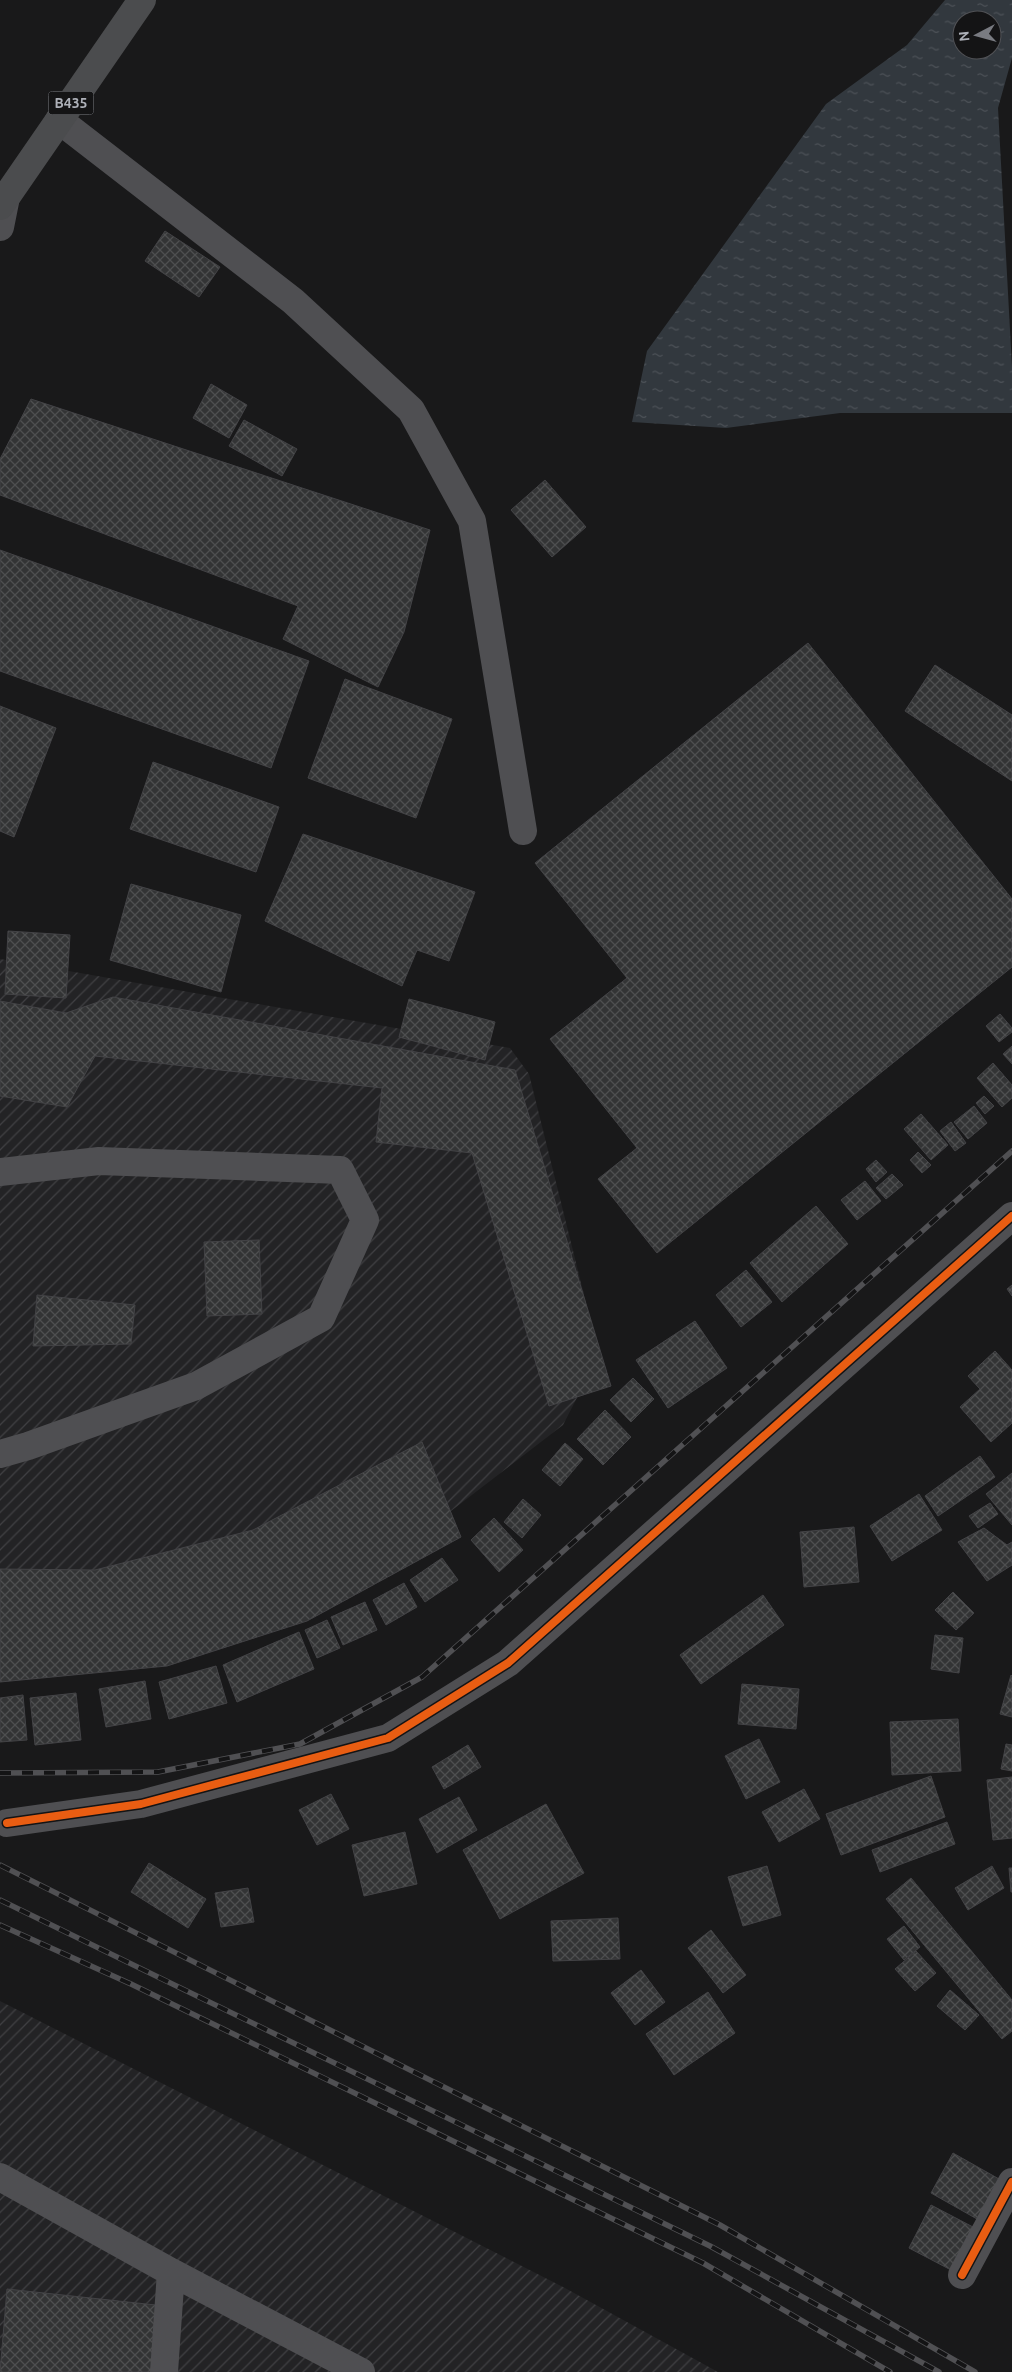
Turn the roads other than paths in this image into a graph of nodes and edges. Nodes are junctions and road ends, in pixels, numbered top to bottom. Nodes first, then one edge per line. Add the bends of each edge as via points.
1 (142, 0) edge
2 (59, 120) junction
3 (2, 201) edge
4 (0, 228) edge
5 (523, 830) dead end
6 (0, 1172) edge
7 (1012, 1216) edge
8 (0, 1454) edge
9 (7, 1823) dead end
10 (0, 2177) edge
11 (1012, 2182) edge
12 (171, 2272) junction
13 (962, 2275) dead end
14 (327, 2364) edge
15 (164, 2372) edge
16 (361, 2372) edge

1 - 2 main road, B435
2 - 3 main road, B435
2 - 5 street via 293,301 411,410 472,521
3 - 4 street
6 - 8 street via 99,1161 340,1170 365,1220 321,1318 196,1386
7 - 9 street via 508,1663 388,1738 141,1804
10 - 12 street
11 - 13 street
12 - 14 street
12 - 15 street
14 - 16 street

